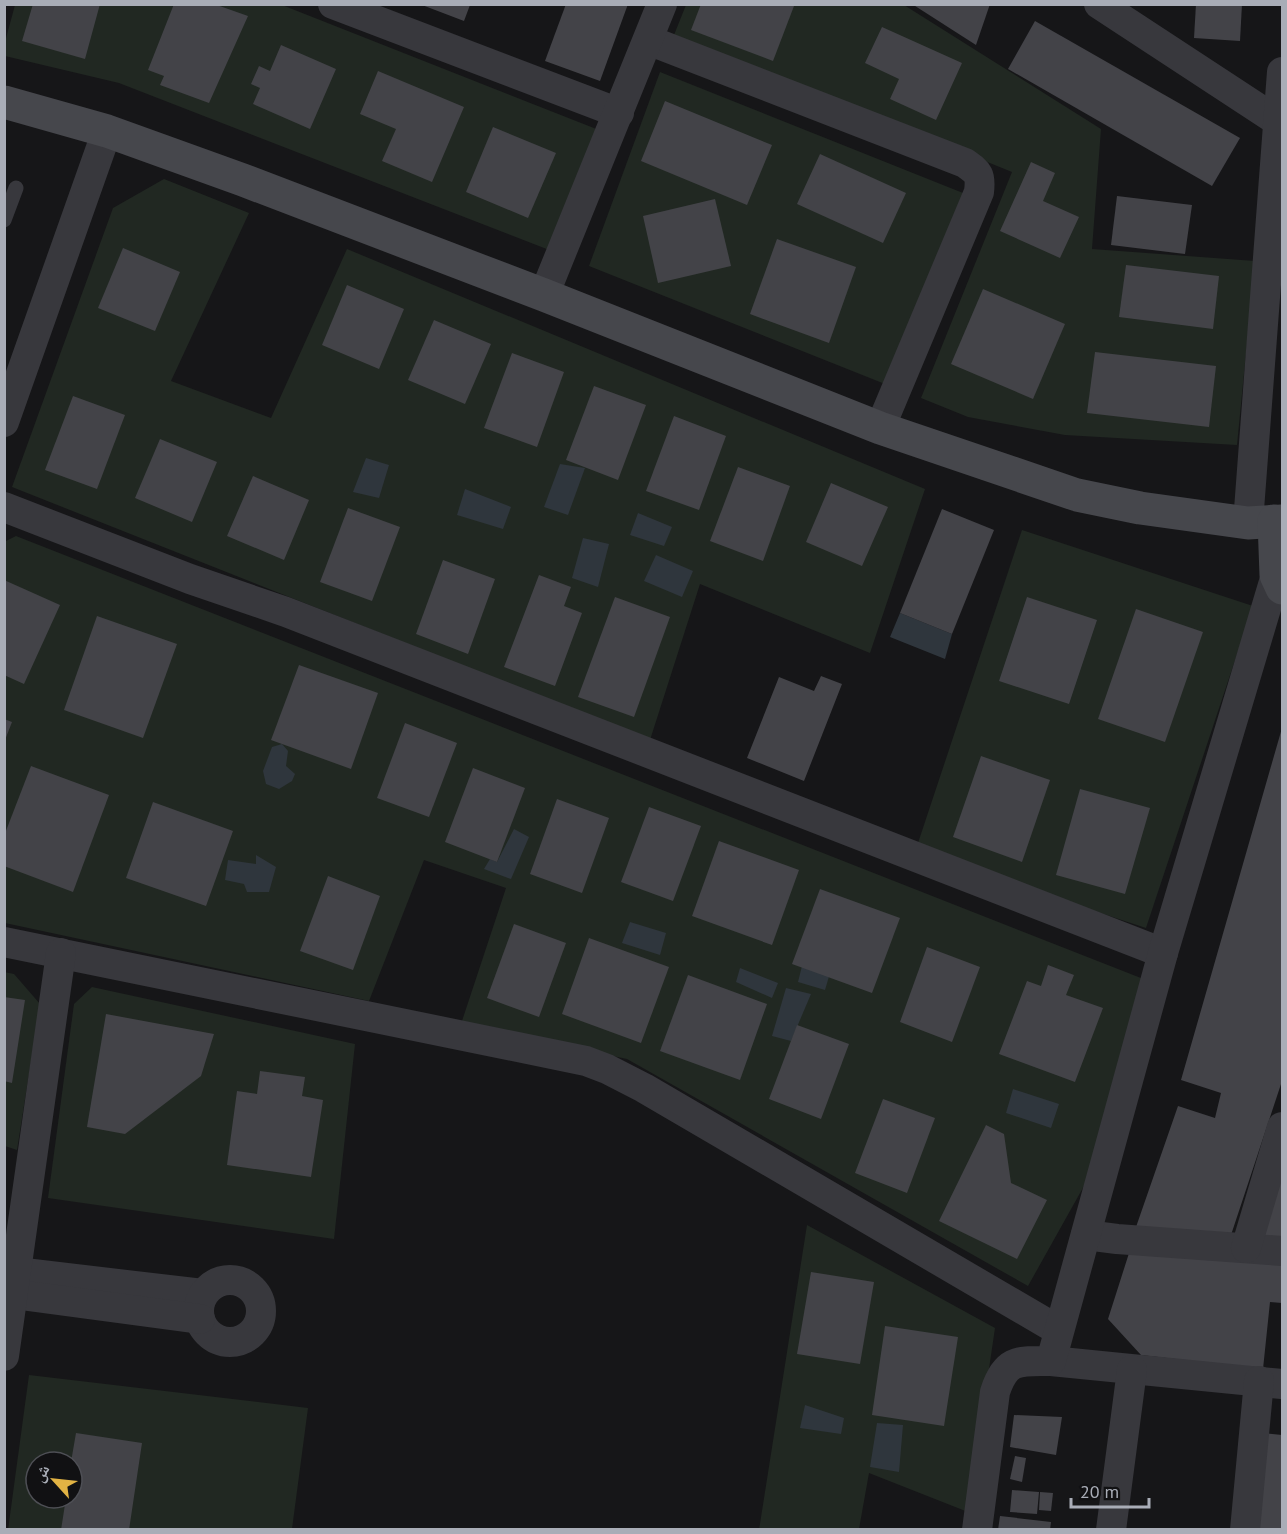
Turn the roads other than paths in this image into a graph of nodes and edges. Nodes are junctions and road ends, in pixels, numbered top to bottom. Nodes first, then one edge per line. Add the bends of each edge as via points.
1 (333, 4) edge
2 (662, 4) edge
3 (1099, 4) edge
4 (648, 40) junction
5 (1282, 72) edge
6 (4, 102) edge
7 (618, 113) junction
8 (1279, 122) junction
9 (107, 131) junction
10 (16, 188) dead end
11 (4, 220) edge
12 (544, 295) junction
13 (4, 422) edge
14 (880, 428) junction
15 (4, 507) edge
16 (1268, 522) edge
17 (1279, 581) edge
18 (4, 942) edge
19 (61, 953) junction
20 (1163, 953) junction
21 (1281, 1140) edge
22 (1086, 1235) junction
23 (1246, 1248) junction
24 (1282, 1251) edge
25 (15, 1283) junction
26 (202, 1307) dead end
27 (1058, 1330) junction
28 (4, 1356) edge
29 (1051, 1361) junction
30 (1132, 1370) junction
31 (1271, 1382) edge
32 (977, 1530) edge
33 (1111, 1530) edge
34 (1245, 1530) edge

1 - 7 street
2 - 4 street
3 - 8 street
4 - 7 street
4 - 14 street via 965,163 980,178 979,192
5 - 8 street
6 - 9 street
7 - 12 street
8 - 16 street
9 - 12 street
9 - 13 street
10 - 11 lane
12 - 14 street
14 - 16 street via 1077,495 1130,506
15 - 20 street via 286,612
16 - 17 street
17 - 20 street
18 - 19 street
19 - 25 street
19 - 27 street via 586,1061 644,1088
20 - 22 street
21 - 23 street
22 - 23 street
22 - 27 street
23 - 24 street
25 - 26 street
25 - 28 street
27 - 29 street
29 - 30 street
29 - 32 street via 1016,1362 999,1378
30 - 31 street
30 - 33 street
31 - 34 street

